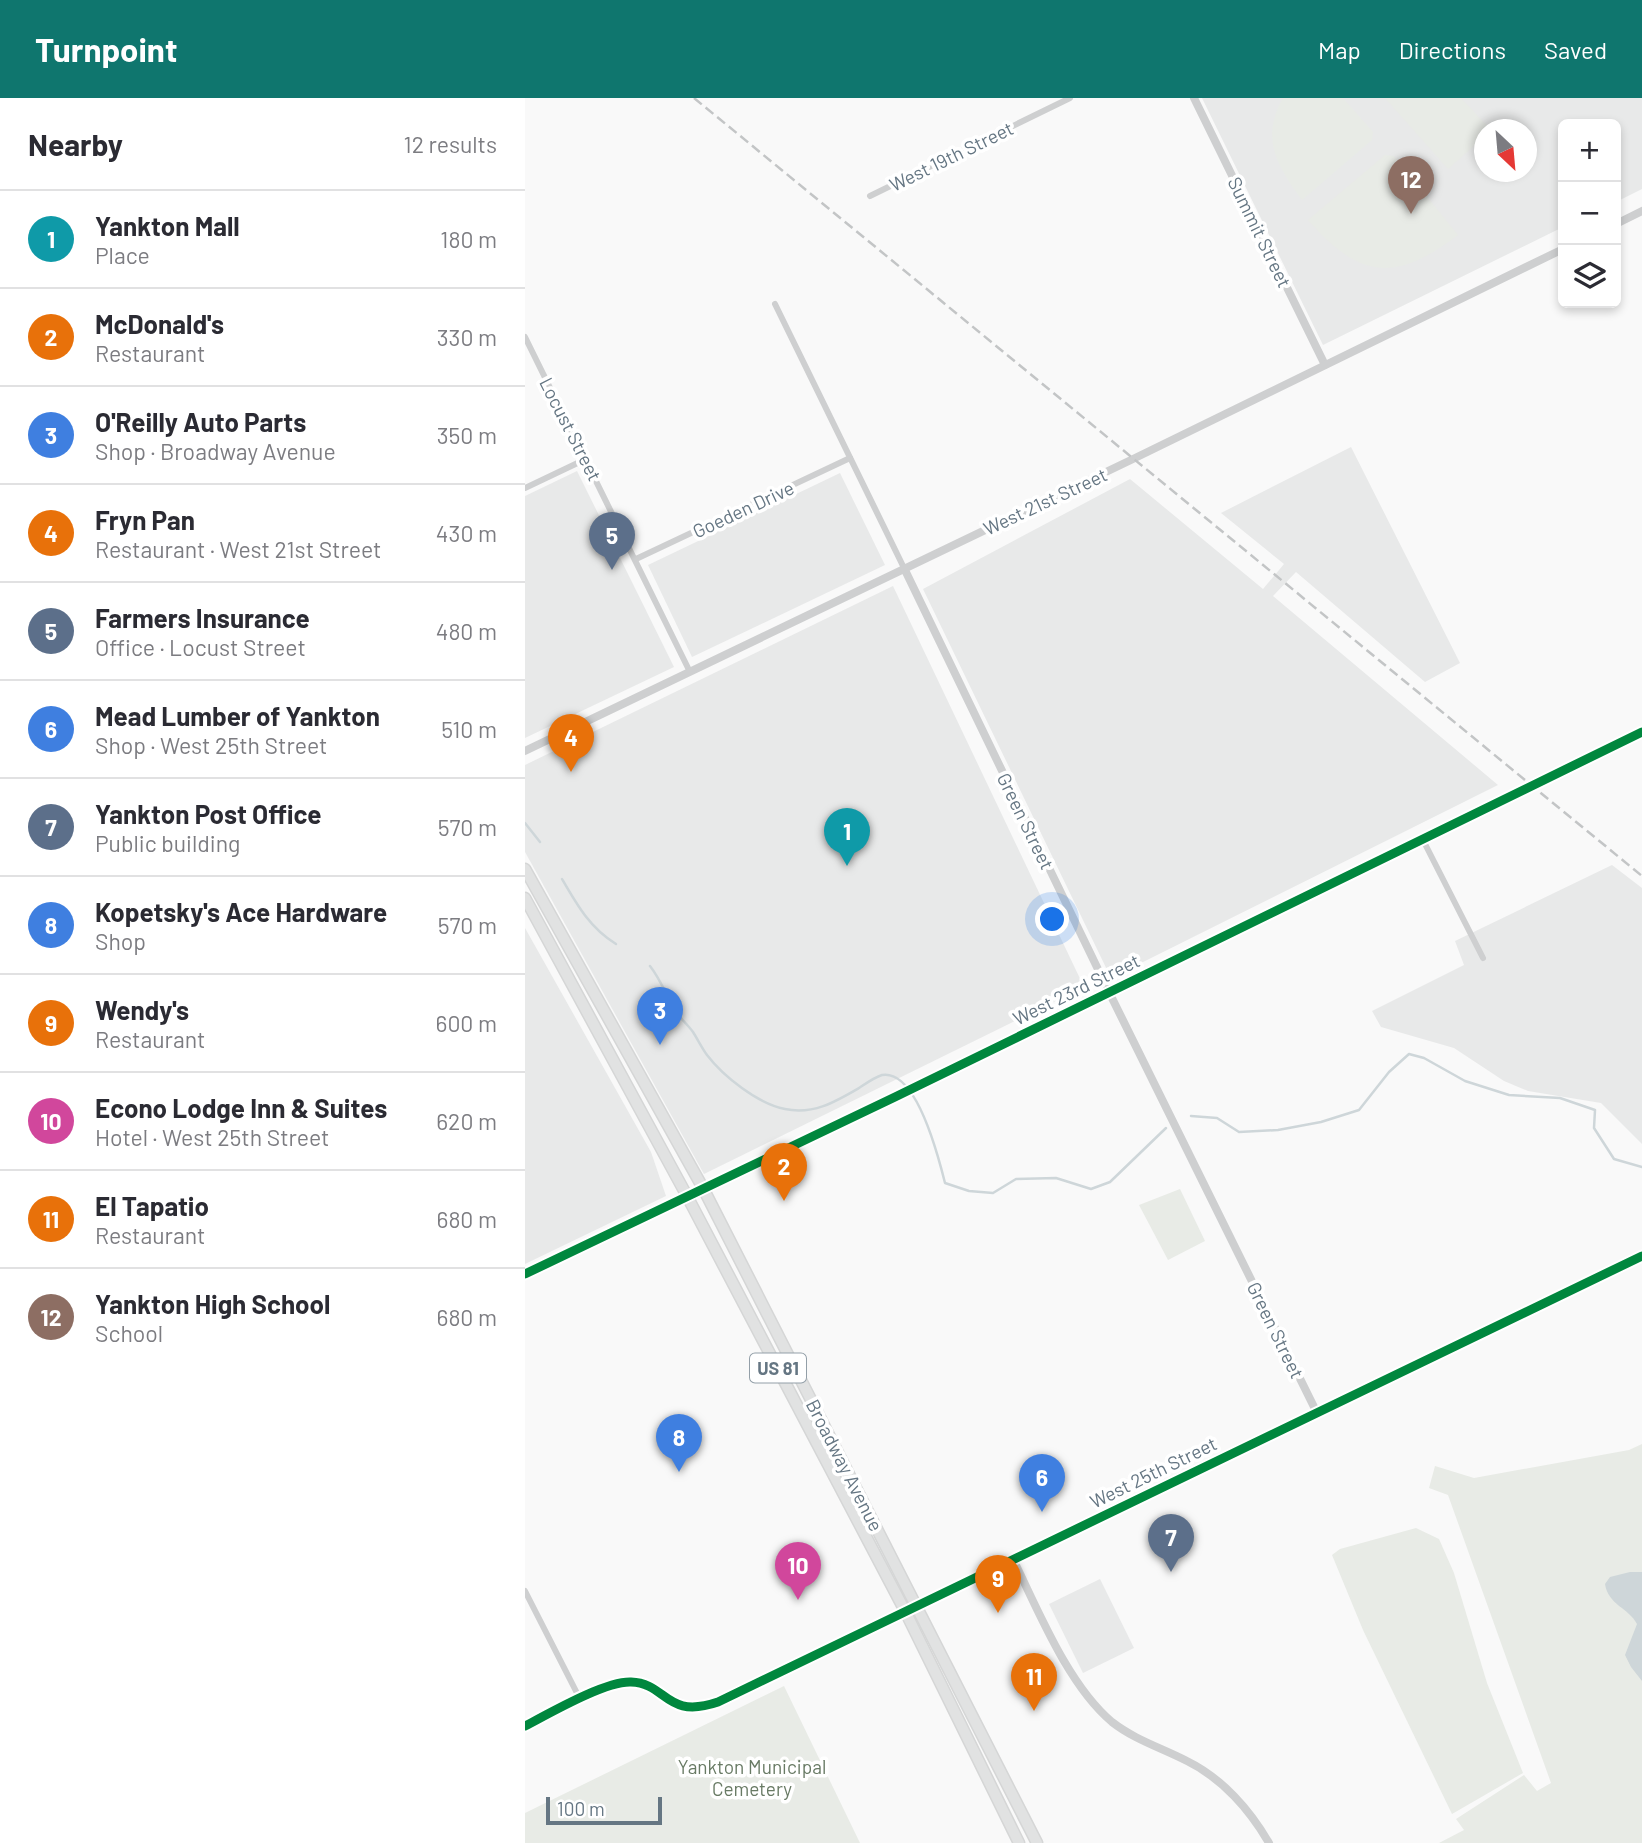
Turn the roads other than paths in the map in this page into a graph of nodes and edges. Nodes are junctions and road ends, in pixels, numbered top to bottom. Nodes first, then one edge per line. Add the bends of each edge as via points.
1 (1070, 98) edge
2 (1194, 98) edge
3 (870, 196) dead end
4 (1642, 211) edge
5 (1621, 221) edge
6 (1558, 251) edge
7 (775, 303) dead end
8 (525, 337) edge
9 (1325, 366) junction
10 (586, 458) junction
11 (850, 458) junction
12 (525, 488) edge
13 (636, 559) junction
14 (904, 568) junction
15 (690, 672) junction
16 (1642, 732) edge
17 (525, 751) edge
18 (1422, 838) junction
19 (525, 869) edge
20 (525, 898) edge
21 (1483, 958) dead end
22 (1109, 992) junction
23 (703, 1188) junction
24 (687, 1196) junction
25 (1642, 1256) edge
26 (525, 1274) edge
27 (1317, 1413) junction
28 (1013, 1559) junction
29 (525, 1591) edge
30 (917, 1606) junction
31 (905, 1611) junction
32 (580, 1699) junction
33 (525, 1726) edge
34 (1019, 1843) edge
35 (1037, 1843) edge
36 (1269, 1843) edge

1 - 3 street, West 19th Street
2 - 9 street, Summit Street
4 - 5 street
6 - 9 street, West 21st Street
7 - 11 street, Green Street
8 - 10 street, Locust Street
9 - 14 street, West 21st Street
10 - 12 street
10 - 13 street, Locust Street
11 - 13 street, Goeden Drive
11 - 14 street, Green Street
13 - 15 street, Locust Street
14 - 15 street, West 21st Street
14 - 22 street, Green Street
15 - 17 street, West 21st Street
16 - 18 street, West 23rd Street
18 - 21 street
18 - 22 street, West 23rd Street
19 - 23 highway, Broadway Avenue / US 81
20 - 24 highway, Broadway Avenue / US 81
22 - 23 street, West 23rd Street
22 - 27 street, Green Street
23 - 24 street, West 23rd Street
23 - 30 highway, Broadway Avenue / US 81
24 - 26 street, West 23rd Street
24 - 31 highway, Broadway Avenue / US 81
25 - 27 street, West 25th Street
27 - 28 street, West 25th Street
28 - 30 street, West 25th Street
28 - 36 street via 1060,1653 1100,1710 1138,1739 1186,1760 1222,1784
29 - 32 street
30 - 31 street, West 25th Street
30 - 35 highway, Broadway Avenue / US 81
31 - 32 street, West 25th Street via 707,1706 681,1706 649,1687 630,1682
31 - 34 highway, Broadway Avenue / US 81
32 - 33 street, West 25th Street

